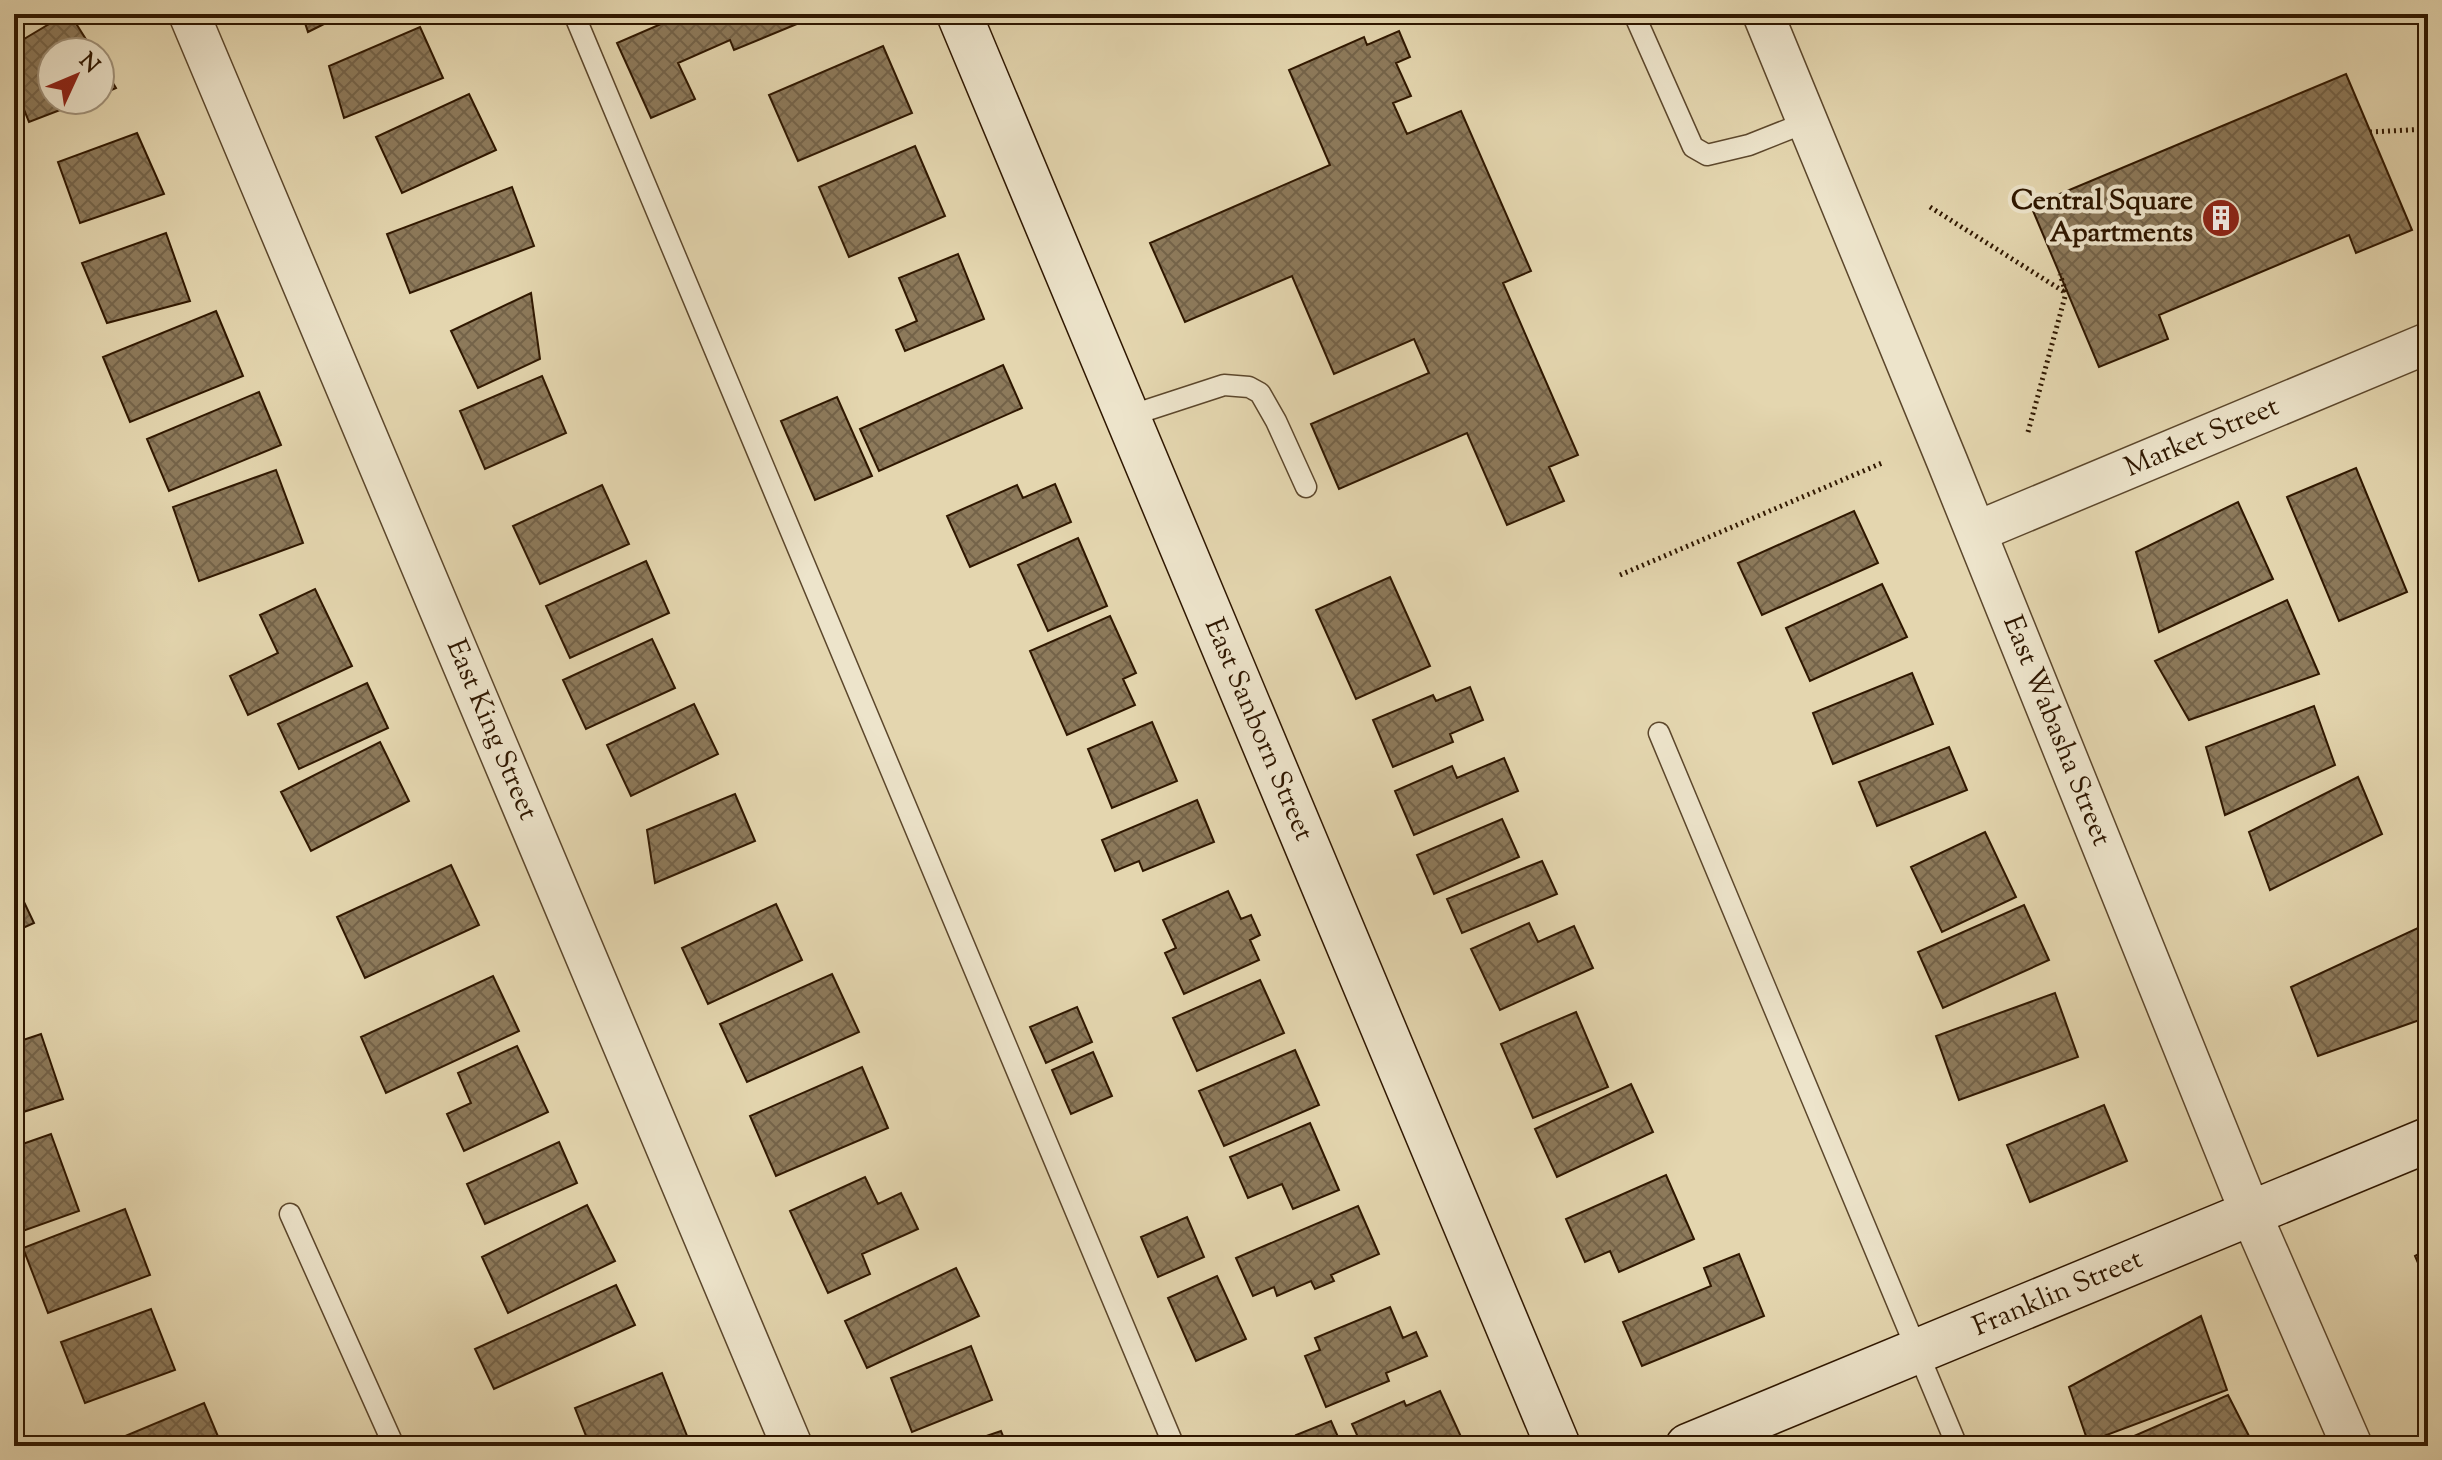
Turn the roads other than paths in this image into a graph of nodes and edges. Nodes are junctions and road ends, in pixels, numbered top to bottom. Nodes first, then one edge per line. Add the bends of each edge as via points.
1 (189, 14) edge
2 (574, 14) edge
3 (959, 14) edge
4 (1634, 14) edge
5 (1763, 14) edge
6 (1807, 122) junction
7 (2428, 343) edge
8 (1126, 417) junction
9 (1306, 487) dead end
10 (1976, 532) junction
11 (1659, 733) dead end
12 (2428, 1140) edge
13 (290, 1214) dead end
14 (2251, 1214) junction
15 (1917, 1352) junction
16 (394, 1446) edge
17 (792, 1446) edge
18 (1174, 1446) edge
19 (1558, 1446) edge
20 (1688, 1446) edge
21 (1957, 1446) edge
22 (2352, 1446) edge

1 - 17 street, East King Street
2 - 18 lane
3 - 8 street, East Sanborn Street
4 - 6 lane via 1693,147 1707,155
5 - 6 street, East Wabasha Street
6 - 10 street, East Wabasha Street
7 - 10 street, Market Street
8 - 9 lane via 1224,385 1249,387 1260,393 1276,421
8 - 19 street, East Sanborn Street
10 - 14 street, East Wabasha Street
11 - 15 lane
12 - 14 street, Franklin Street
13 - 16 lane
14 - 15 street, Franklin Street
14 - 22 street, East Wabasha Street
15 - 20 street, Franklin Street
15 - 21 lane

